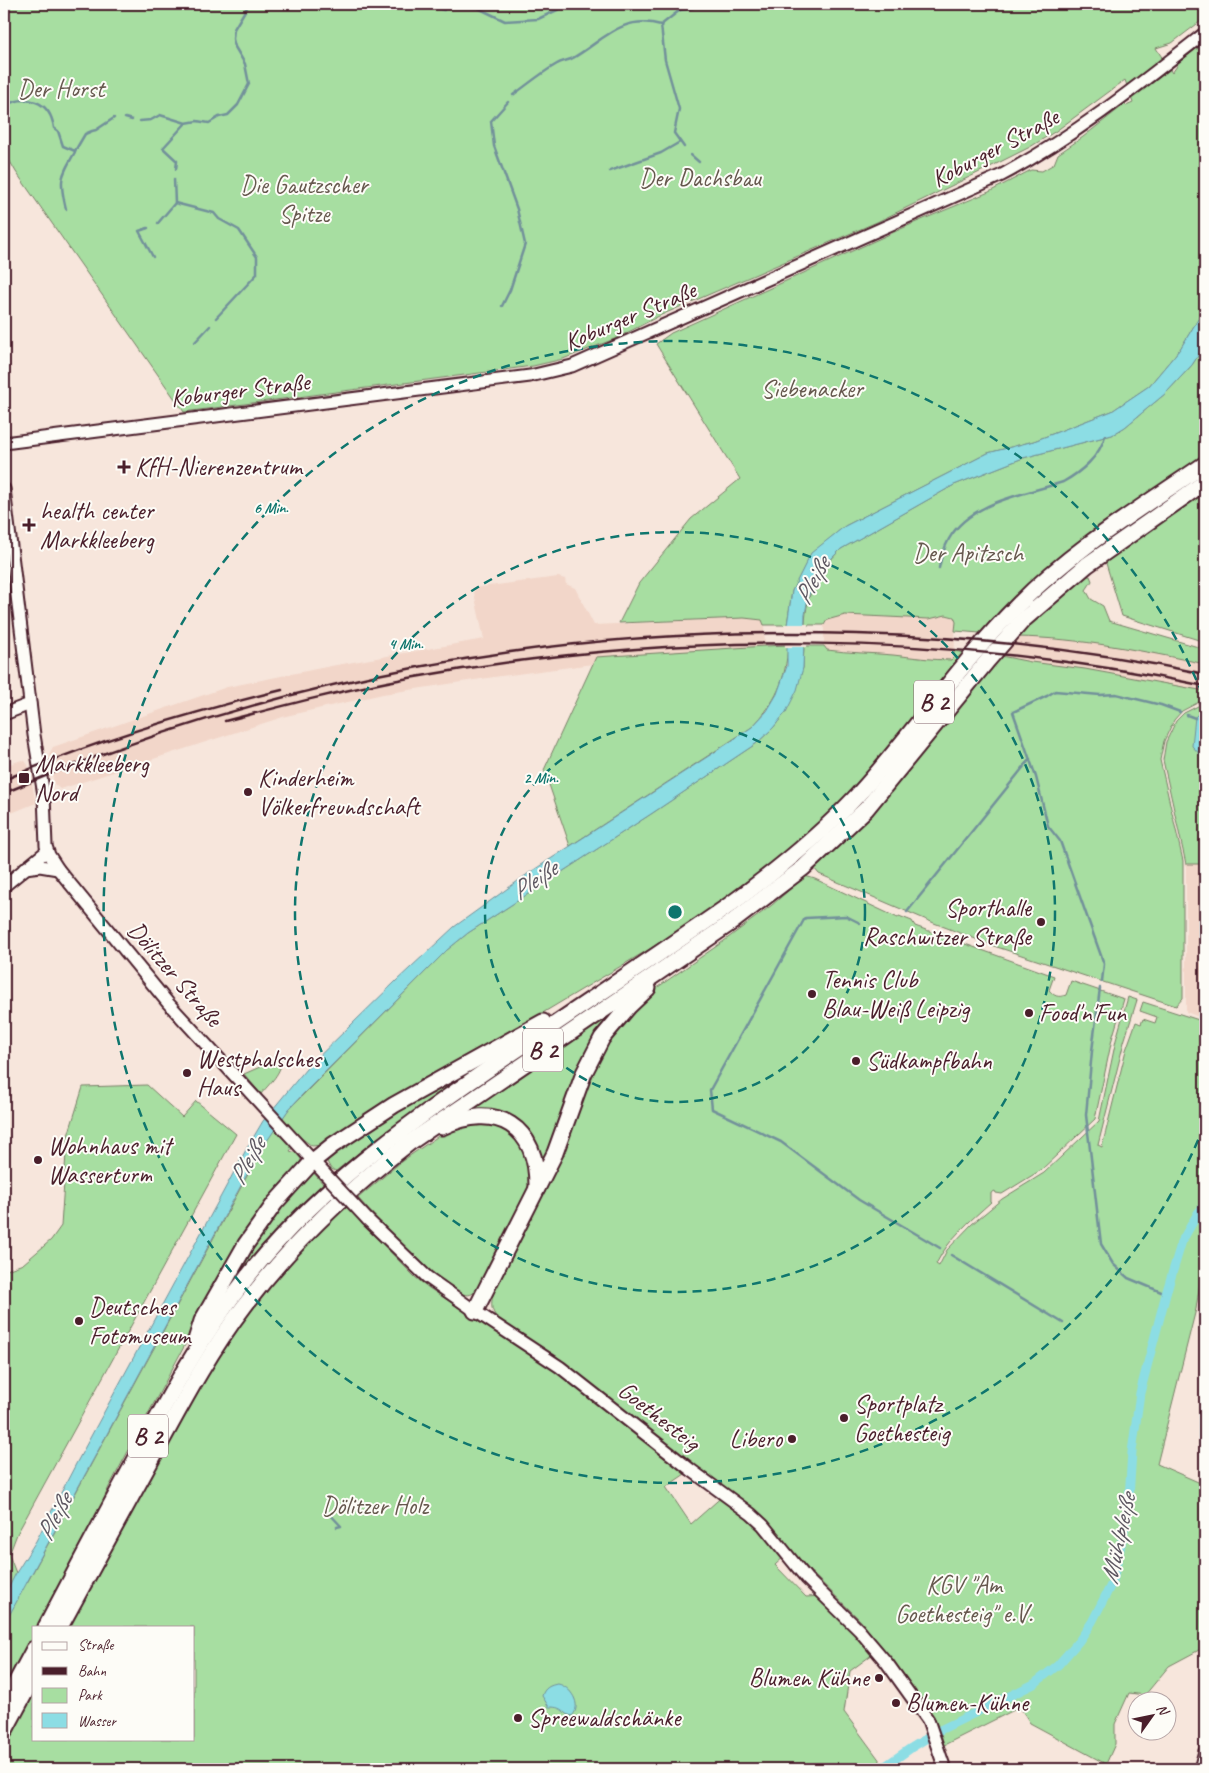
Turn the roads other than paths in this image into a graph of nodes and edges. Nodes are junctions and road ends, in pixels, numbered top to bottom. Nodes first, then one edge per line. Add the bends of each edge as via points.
1 (1205, 33) edge
2 (4, 443) edge
3 (1205, 464) edge
4 (1205, 482) edge
5 (4, 489) edge
6 (30, 704) junction
7 (4, 714) edge
8 (47, 851) junction
9 (24, 869) junction
10 (58, 869) junction
11 (4, 886) edge
12 (678, 959) junction
13 (577, 1009) junction
14 (296, 1143) joint
15 (409, 1143) junction
16 (313, 1161) junction
17 (537, 1189) junction
18 (475, 1311) junction
19 (185, 1368) junction
20 (77, 1582) junction
21 (47, 1626) edge
22 (60, 1626) edge
23 (32, 1653) edge
24 (32, 1680) edge
25 (4, 1705) edge
26 (4, 1732) edge
27 (1205, 1751) edge
28 (945, 1769) edge
29 (1200, 1769) edge

1 - 2 main road, Koburger Straße via 1052,147 992,180 562,370
3 - 13 highway, B 2 via 1084,548 1019,603 854,798 802,848 724,909
4 - 12 highway, B 2 via 1094,560 1031,612 852,823 770,895
5 - 6 main road
6 - 7 main road
6 - 8 main road via 44,799
8 - 9 main road
8 - 10 main road, Dölitzer Straße
9 - 10 main road via 40,866
9 - 11 main road
10 - 14 main road, Dölitzer Straße via 168,1003
12 - 15 highway, B 2
12 - 17 highway via 629,1006 602,1038
13 - 16 highway via 534,1026 394,1105
13 - 19 highway, B 2 via 430,1109 345,1176 246,1278
14 - 16 main road, Goethesteig
15 - 17 highway via 466,1118 490,1116 505,1121 525,1137 530,1146 537,1169
15 - 20 highway, B 2 via 309,1230 244,1306 218,1343
16 - 18 main road, Goethesteig, bridge via 366,1219 428,1277
16 - 19 highway via 276,1203 242,1252 202,1321
17 - 18 highway
18 - 28 main road, Goethesteig via 560,1367 763,1525 807,1579 859,1630 920,1706 932,1728
19 - 20 highway, B 2 via 110,1504
20 - 21 highway, B 2
20 - 22 highway, B 2
23 - 25 highway
24 - 26 highway
27 - 29 main road

